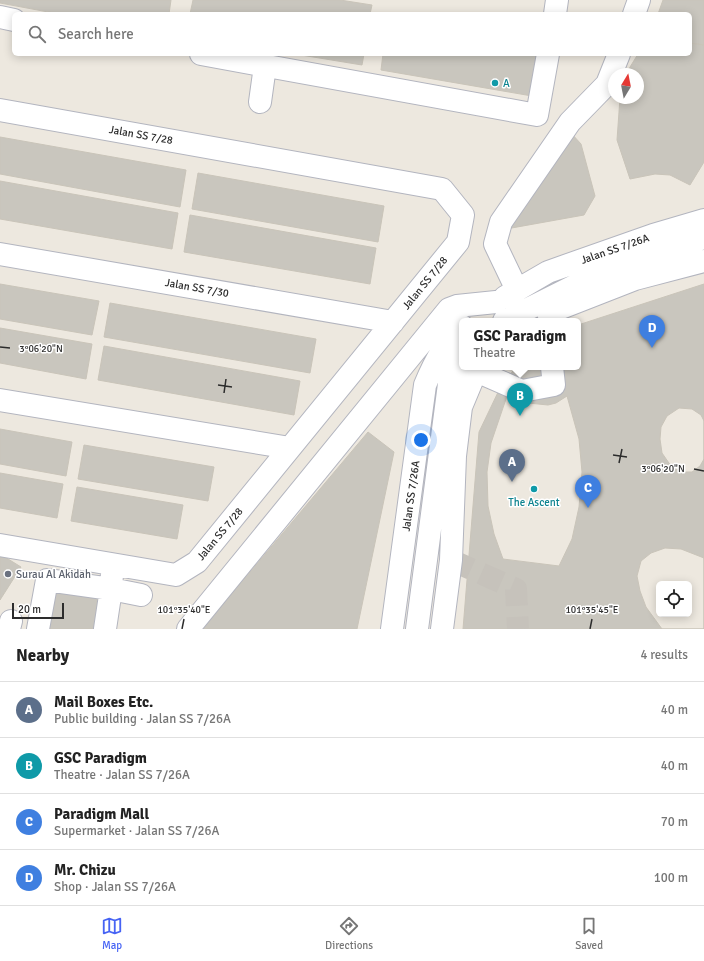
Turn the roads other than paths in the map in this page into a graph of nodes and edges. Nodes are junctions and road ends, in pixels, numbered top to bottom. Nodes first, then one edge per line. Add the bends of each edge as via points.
1 (557, 0) edge
2 (640, 0) edge
3 (555, 12) edge
4 (635, 12) edge
5 (0, 17) edge
6 (12, 20) edge
7 (212, 56) edge
8 (548, 56) edge
9 (618, 56) edge
10 (266, 66) junction
11 (260, 102) dead end
12 (0, 110) edge
13 (704, 220) edge
14 (704, 238) edge
15 (0, 254) edge
16 (704, 261) edge
17 (704, 272) edge
18 (517, 290) junction
19 (500, 312) edge
20 (478, 318) edge
21 (538, 318) edge
22 (565, 318) edge
23 (393, 322) junction
24 (459, 329) edge
25 (459, 361) edge
26 (472, 370) edge
27 (474, 370) edge
28 (479, 370) edge
29 (552, 370) edge
30 (449, 384) junction
31 (0, 400) edge
32 (420, 431) junction
33 (290, 448) junction
34 (0, 545) edge
35 (427, 556) junction
36 (451, 560) junction
37 (113, 565) junction
38 (111, 589) junction
39 (141, 595) dead end
40 (38, 629) edge
41 (105, 629) edge
42 (188, 629) edge
43 (378, 629) edge
44 (392, 629) edge
45 (417, 629) edge
46 (442, 629) edge

1 - 3 street
2 - 4 street
5 - 6 street
7 - 10 street
8 - 10 street via 537,115
9 - 18 street via 607,84 570,122 501,222 495,244
10 - 11 street
12 - 23 street, Jalan SS 7/28 via 442,190 463,215 458,242
13 - 18 street, Jalan SS 7/26A via 548,272
14 - 19 street, Jalan SS 7/26A via 616,265
15 - 23 street, Jalan SS 7/30
16 - 21 street via 635,279
17 - 22 street via 600,304
18 - 19 street, Jalan SS 7/26A
19 - 20 street, Jalan SS 7/26A
19 - 42 street via 457,306 449,309
23 - 33 street, Jalan SS 7/28
24 - 32 street, Jalan SS 7/26A via 434,363 425,385
25 - 30 street, Jalan SS 7/26A
26 - 30 street
27 - 36 street via 461,407 454,456
28 - 29 street via 522,391 554,385
30 - 35 street, Jalan SS 7/26A
31 - 33 street
32 - 43 street via 407,456 400,482
32 - 44 street, Jalan SS 7/26A
33 - 37 street, Jalan SS 7/28 via 197,562 176,575
34 - 37 street, Jalan SS 7/28
35 - 36 street
35 - 45 street, Jalan SS 7/26A
36 - 46 street
37 - 38 street
38 - 39 street
38 - 40 street via 47,580
38 - 41 street

